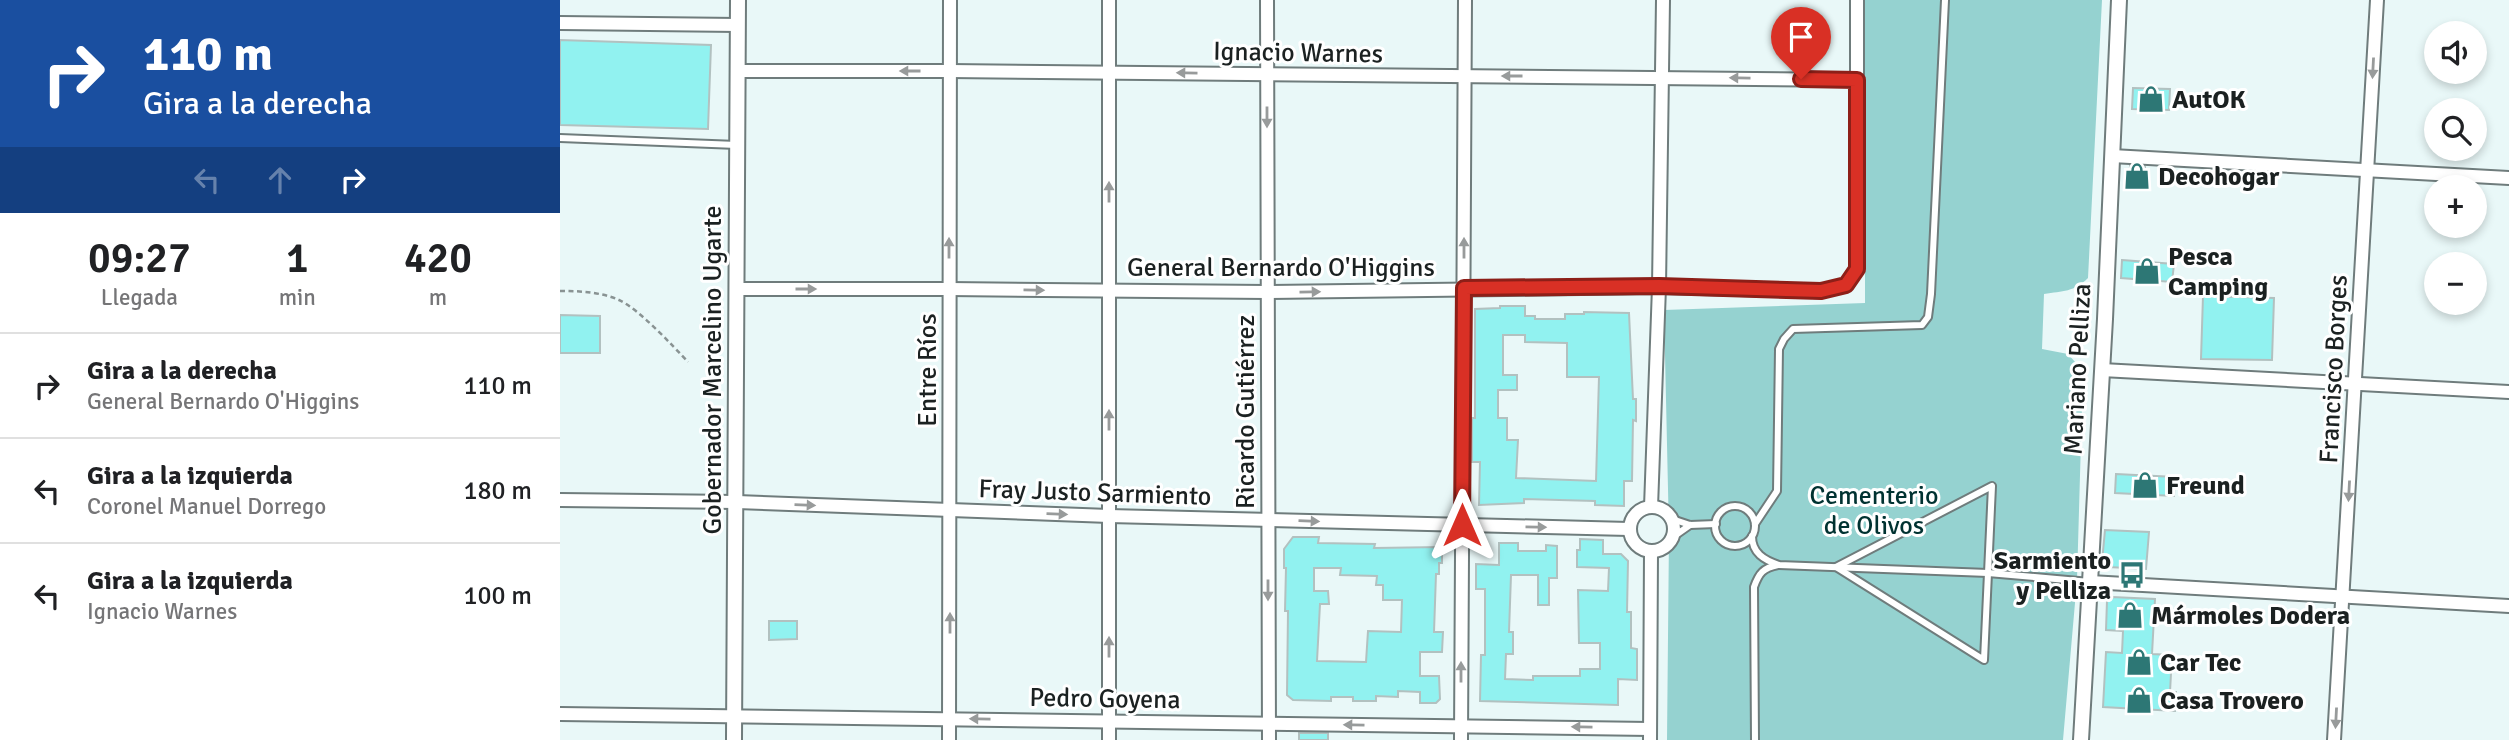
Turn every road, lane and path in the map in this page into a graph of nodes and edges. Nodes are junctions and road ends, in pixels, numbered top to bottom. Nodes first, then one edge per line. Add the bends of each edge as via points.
1 (738, 0) edge
2 (950, 0) edge
3 (1109, 0) edge
4 (1267, 0) edge
5 (1465, 0) edge
6 (1663, 0) edge
7 (1857, 0) edge
8 (1945, 0) edge
9 (2119, 0) edge
10 (2377, 0) edge
11 (560, 23) edge
12 (738, 25) junction
13 (950, 71) junction
14 (738, 72) junction
15 (1109, 72) junction
16 (1267, 74) junction
17 (1465, 76) junction
18 (1661, 77) junction
19 (1857, 80) junction
20 (560, 138) edge
21 (737, 145) junction
22 (2112, 156) junction
23 (2367, 170) junction
24 (2509, 178) edge
25 (1659, 286) junction
26 (1464, 288) junction
27 (738, 289) junction
28 (949, 289) junction
29 (560, 290) edge
30 (1109, 291) junction
31 (1267, 292) junction
32 (688, 362) dead end
33 (2102, 370) junction
34 (2355, 383) junction
35 (2509, 392) edge
36 (560, 500) edge
37 (737, 502) junction
38 (1651, 507) junction
39 (951, 510) junction
40 (1109, 516) junction
41 (1672, 519) junction
42 (1268, 520) junction
43 (1716, 524) junction
44 (1755, 524) junction
45 (1462, 525) junction
46 (1690, 525) junction
47 (1629, 529) junction
48 (1752, 536) junction
49 (1673, 537) junction
50 (1651, 552) junction
51 (1779, 565) junction
52 (1836, 567) junction
53 (1988, 573) junction
54 (2090, 582) junction
55 (2343, 598) junction
56 (2509, 606) edge
57 (560, 714) edge
58 (734, 715) junction
59 (949, 719) junction
60 (1109, 721) junction
61 (1268, 724) junction
62 (1461, 725) junction
63 (1650, 734) edge
64 (734, 740) edge
65 (949, 740) edge
66 (1109, 740) edge
67 (1269, 740) edge
68 (1461, 740) edge
69 (1755, 740) edge
70 (2081, 740) edge
71 (2334, 740) edge

1 - 12 street, Gobernador Marcelino Ugarte
2 - 13 street, Entre Ríos
3 - 15 street
4 - 16 street, Ricardo Gutiérrez
5 - 17 street
6 - 18 street
7 - 19 street
8 - 44 lane via 1928,317 1922,326 1793,329 1783,339 1779,349 1777,491
9 - 22 street, Mariano Pelliza
10 -> 23 street, Francisco Borges
11 - 12 street
12 - 14 street, Gobernador Marcelino Ugarte
13 -> 14 street, Ignacio Warnes
13 - 15 street, Ignacio Warnes
28 -> 13 street, Entre Ríos
14 - 21 street, Gobernador Marcelino Ugarte
16 -> 15 street, Ignacio Warnes
30 -> 15 street
16 - 17 street, Ignacio Warnes
16 -> 31 street, Ricardo Gutiérrez
18 -> 17 street, Ignacio Warnes
26 -> 17 street
19 -> 18 street, Ignacio Warnes
18 - 25 street
19 - 25 street, General Bernardo O'Higgins via 1857,269 1846,285 1821,291
20 - 21 lane
21 - 27 street, Gobernador Marcelino Ugarte
22 - 23 street
22 - 33 street, Mariano Pelliza
23 - 24 street
23 - 34 street, Francisco Borges
25 - 26 street, General Bernardo O'Higgins
25 - 38 street
31 -> 26 street, General Bernardo O'Higgins
26 - 45 street
27 -> 28 street, General Bernardo O'Higgins
27 - 37 street, Gobernador Marcelino Ugarte
28 -> 30 street, General Bernardo O'Higgins
28 - 39 street, Entre Ríos
29 - 32 path via 620,301
30 - 31 street, General Bernardo O'Higgins
40 -> 30 street
31 - 42 street, Ricardo Gutiérrez
33 - 34 street
33 - 54 street, Mariano Pelliza
34 - 35 street
34 -> 55 street, Francisco Borges
36 - 37 street, Fray Justo Sarmiento
37 -> 39 street, Fray Justo Sarmiento
37 - 58 street, Gobernador Marcelino Ugarte
38 - 41 street
38 - 47 street via 1633,516
39 -> 40 street, Fray Justo Sarmiento
59 -> 39 street, Entre Ríos
40 - 42 street, Fray Justo Sarmiento
60 -> 40 street
41 - 46 lane
41 - 49 street
42 -> 45 street, Fray Justo Sarmiento
42 -> 61 street, Ricardo Gutiérrez
43 - 44 lane via 1721,512 1732,506 1745,508
43 - 46 lane
43 - 48 lane via 1718,536 1728,544 1742,545
44 - 48 lane
45 -> 47 street, Fray Justo Sarmiento
62 -> 45 street
46 - 49 lane
47 - 50 street via 1633,542
48 - 51 lane via 1757,553
49 - 50 street via 1664,548
50 - 63 street
51 - 52 lane
51 - 69 lane via 1759,574 1754,587
52 - 53 lane
52 - 53 lane via 1984,660
52 - 53 lane via 1992,486
53 - 54 lane
54 - 55 street
54 - 70 street, Mariano Pelliza
55 - 56 street
55 -> 71 street, Francisco Borges
57 - 58 street, Pedro Goyena
58 - 59 street, Pedro Goyena
58 - 64 street, Gobernador Marcelino Ugarte
60 -> 59 street, Pedro Goyena
59 - 65 street, Entre Ríos
60 - 61 street, Pedro Goyena
60 - 66 street
62 -> 61 street, Pedro Goyena
61 - 67 street, Ricardo Gutiérrez
63 -> 62 street, Pedro Goyena
62 - 68 street

